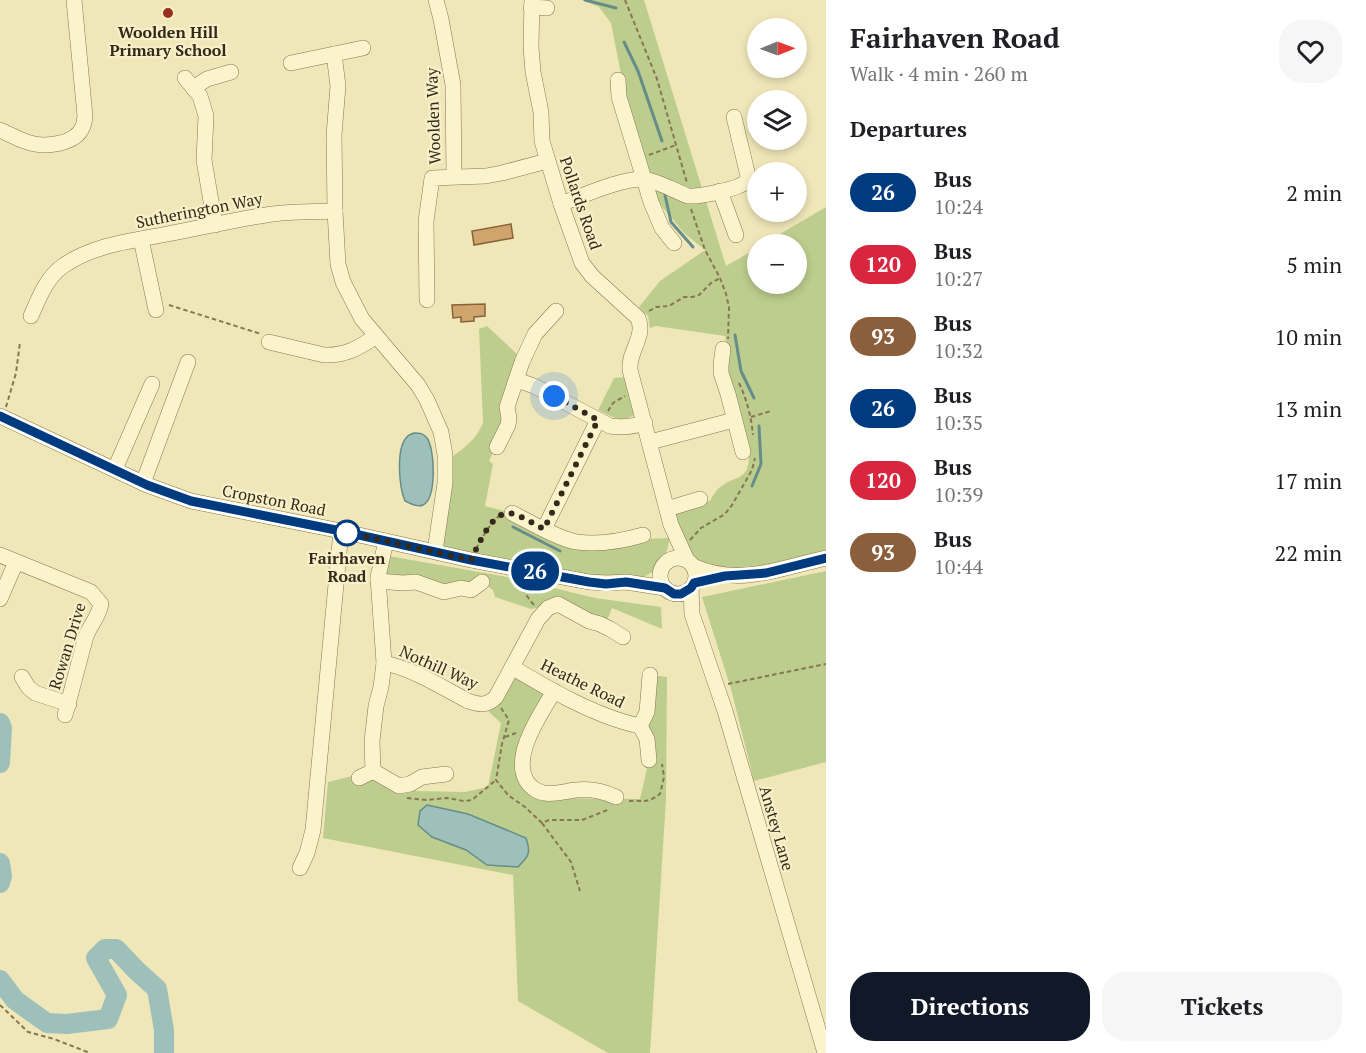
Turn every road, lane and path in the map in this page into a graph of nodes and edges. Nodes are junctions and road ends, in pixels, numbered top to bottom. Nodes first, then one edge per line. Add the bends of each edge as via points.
1 (74, 0) edge
2 (435, 0) edge
3 (625, 0) edge
4 (531, 4) edge
5 (547, 8) dead end
6 (363, 48) dead end
7 (334, 54) junction
8 (291, 63) dead end
9 (231, 72) dead end
10 (618, 80) dead end
11 (734, 117) dead end
12 (0, 130) edge
13 (676, 145) junction
14 (547, 160) junction
15 (638, 160) junction
16 (454, 176) junction
17 (643, 179) junction
18 (720, 191) junction
19 (695, 196) junction
20 (561, 204) junction
21 (335, 211) junction
22 (215, 225) junction
23 (736, 235) dead end
24 (141, 239) junction
25 (674, 243) dead end
26 (720, 278) junction
27 (427, 300) dead end
28 (150, 302) joint
29 (556, 311) dead end
30 (31, 316) dead end
31 (638, 318) junction
32 (376, 336) junction
33 (279, 340) joint
34 (20, 342) dead end
35 (726, 346) joint
36 (188, 362) dead end
37 (517, 380) junction
38 (739, 383) dead end
39 (152, 384) dead end
40 (637, 392) junction
41 (771, 411) dead end
42 (1, 416) edge
43 (751, 417) junction
44 (734, 420) junction
45 (600, 421) junction
46 (645, 423) junction
47 (650, 442) junction
48 (747, 445) junction
49 (497, 447) dead end
50 (115, 469) junction
51 (143, 483) junction
52 (700, 499) dead end
53 (667, 509) junction
54 (512, 513) joint
55 (671, 525) junction
56 (544, 529) junction
57 (341, 531) junction
58 (643, 535) dead end
59 (386, 541) junction
60 (679, 546) junction
61 (435, 551) junction
62 (0, 555) edge
63 (826, 558) edge
64 (471, 560) junction
65 (16, 562) junction
66 (690, 563) junction
67 (663, 565) junction
68 (525, 569) junction
69 (725, 576) junction
70 (378, 581) junction
71 (482, 582) dead end
72 (626, 582) junction
73 (693, 585) junction
74 (670, 591) junction
75 (0, 600) edge
76 (692, 614) junction
77 (538, 619) junction
78 (616, 629) dead end
79 (384, 663) junction
80 (826, 664) edge
81 (512, 667) junction
82 (650, 675) dead end
83 (22, 677) dead end
84 (717, 686) junction
85 (554, 691) junction
86 (644, 733) junction
87 (649, 760) dead end
88 (439, 778) dead end
89 (496, 780) dead end
90 (616, 797) dead end
91 (405, 798) dead end
92 (542, 823) dead end
93 (300, 868) dead end
94 (580, 891) dead end
95 (0, 1005) edge
96 (90, 1053) edge
97 (825, 1053) edge

1 - 12 street via 83,127 77,135 56,144 26,142
2 - 16 street, Woolden Way via 448,17
3 - 13 path via 657,79
4 - 5 street, Pollards Road
4 - 14 street, Pollards Road via 533,72
6 - 7 street
7 - 8 street
7 - 21 street via 338,86
9 - 22 street via 189,83 200,96 206,116 204,160
10 - 15 street via 619,97
11 - 18 street via 748,178
13 - 15 path
13 - 19 path via 688,186
14 - 16 street via 486,176
14 - 20 street, Pollards Road
15 - 17 street
16 - 27 street via 432,178 426,221
17 - 19 street
17 - 20 street
17 - 25 street via 662,228
18 - 19 street
18 - 23 street
19 - 26 path via 692,214
20 - 31 street, Pollards Road via 582,263
21 - 22 street, Sutherington Way via 267,215
21 - 32 street via 343,282 362,319
22 - 24 street, Sutherington Way
24 - 28 street
24 - 30 street, Sutherington Way via 85,254 71,253 43,290
26 - 31 path via 699,294 656,307
26 - 35 path via 729,307
28 - 33 path
29 - 37 street via 535,334
31 - 40 street via 640,331 629,361
32 - 33 street via 358,349 333,356
32 - 61 street via 417,385 441,432 446,483
34 - 42 path via 16,373
35 - 44 street via 721,365
36 - 51 street
37 - 45 street
37 - 49 street via 507,407 508,425
38 - 43 path
39 - 50 street
40 - 45 path via 614,403
40 - 46 street
41 - 43 path
42 - 50 street, Cropston Road
43 - 48 path
44 - 47 street
44 - 48 street
45 - 46 street via 620,428
45 - 56 street
46 - 47 street
47 - 53 street
48 - 60 path via 755,461 732,505
50 - 51 street, Cropston Road
51 - 57 street, Cropston Road via 191,501
52 - 53 street
53 - 55 street
54 - 56 street
54 - 64 path via 501,515 492,523
55 - 60 street
55 - 67 street
56 - 58 street via 576,542 607,542
57 - 59 street, Cropston Road
57 - 93 street via 313,830
59 - 61 street, Cropston Road
59 - 70 street
60 - 66 street
61 - 64 street, Cropston Road
62 - 65 street, Rowan Drive
63 - 69 street, Cropston Road via 766,573
64 - 68 street, Cropston Road
65 - 75 street
65 - 83 street, Rowan Drive via 91,592 101,604 89,628 67,709 34,693
66 - 67 street, Cropston Road via 675,558
66 - 69 street, Cropston Road via 705,572
66 - 73 street via 696,577
67 - 72 street, Cropston Road via 642,578
67 - 74 street via 660,578
68 - 72 street, Cropston Road via 589,582
68 - 77 path via 524,590
69 - 73 street, Cropston Road
70 - 71 street via 416,582 444,592 461,585 471,590
70 - 79 street
72 - 74 street, Cropston Road
73 - 74 street, Cropston Road via 681,594
73 - 76 street, Anstey Lane
74 - 76 street, Anstey Lane
76 - 84 street, Anstey Lane
77 - 78 street via 558,604 589,621
77 - 81 street, Nothill Way
79 - 81 street, Nothill Way via 478,705 496,697
79 - 88 street via 372,741 372,776 399,786 422,777
80 - 84 path
81 - 85 street, Heathe Road
82 - 86 street, Heathe Road
84 - 97 street, Anstey Lane
85 - 86 street, Heathe Road
85 - 90 street via 526,744 522,759 527,783 544,793 593,789
86 - 87 street
89 - 91 path via 472,800
92 - 94 path via 571,862
95 - 96 path via 28,1032

